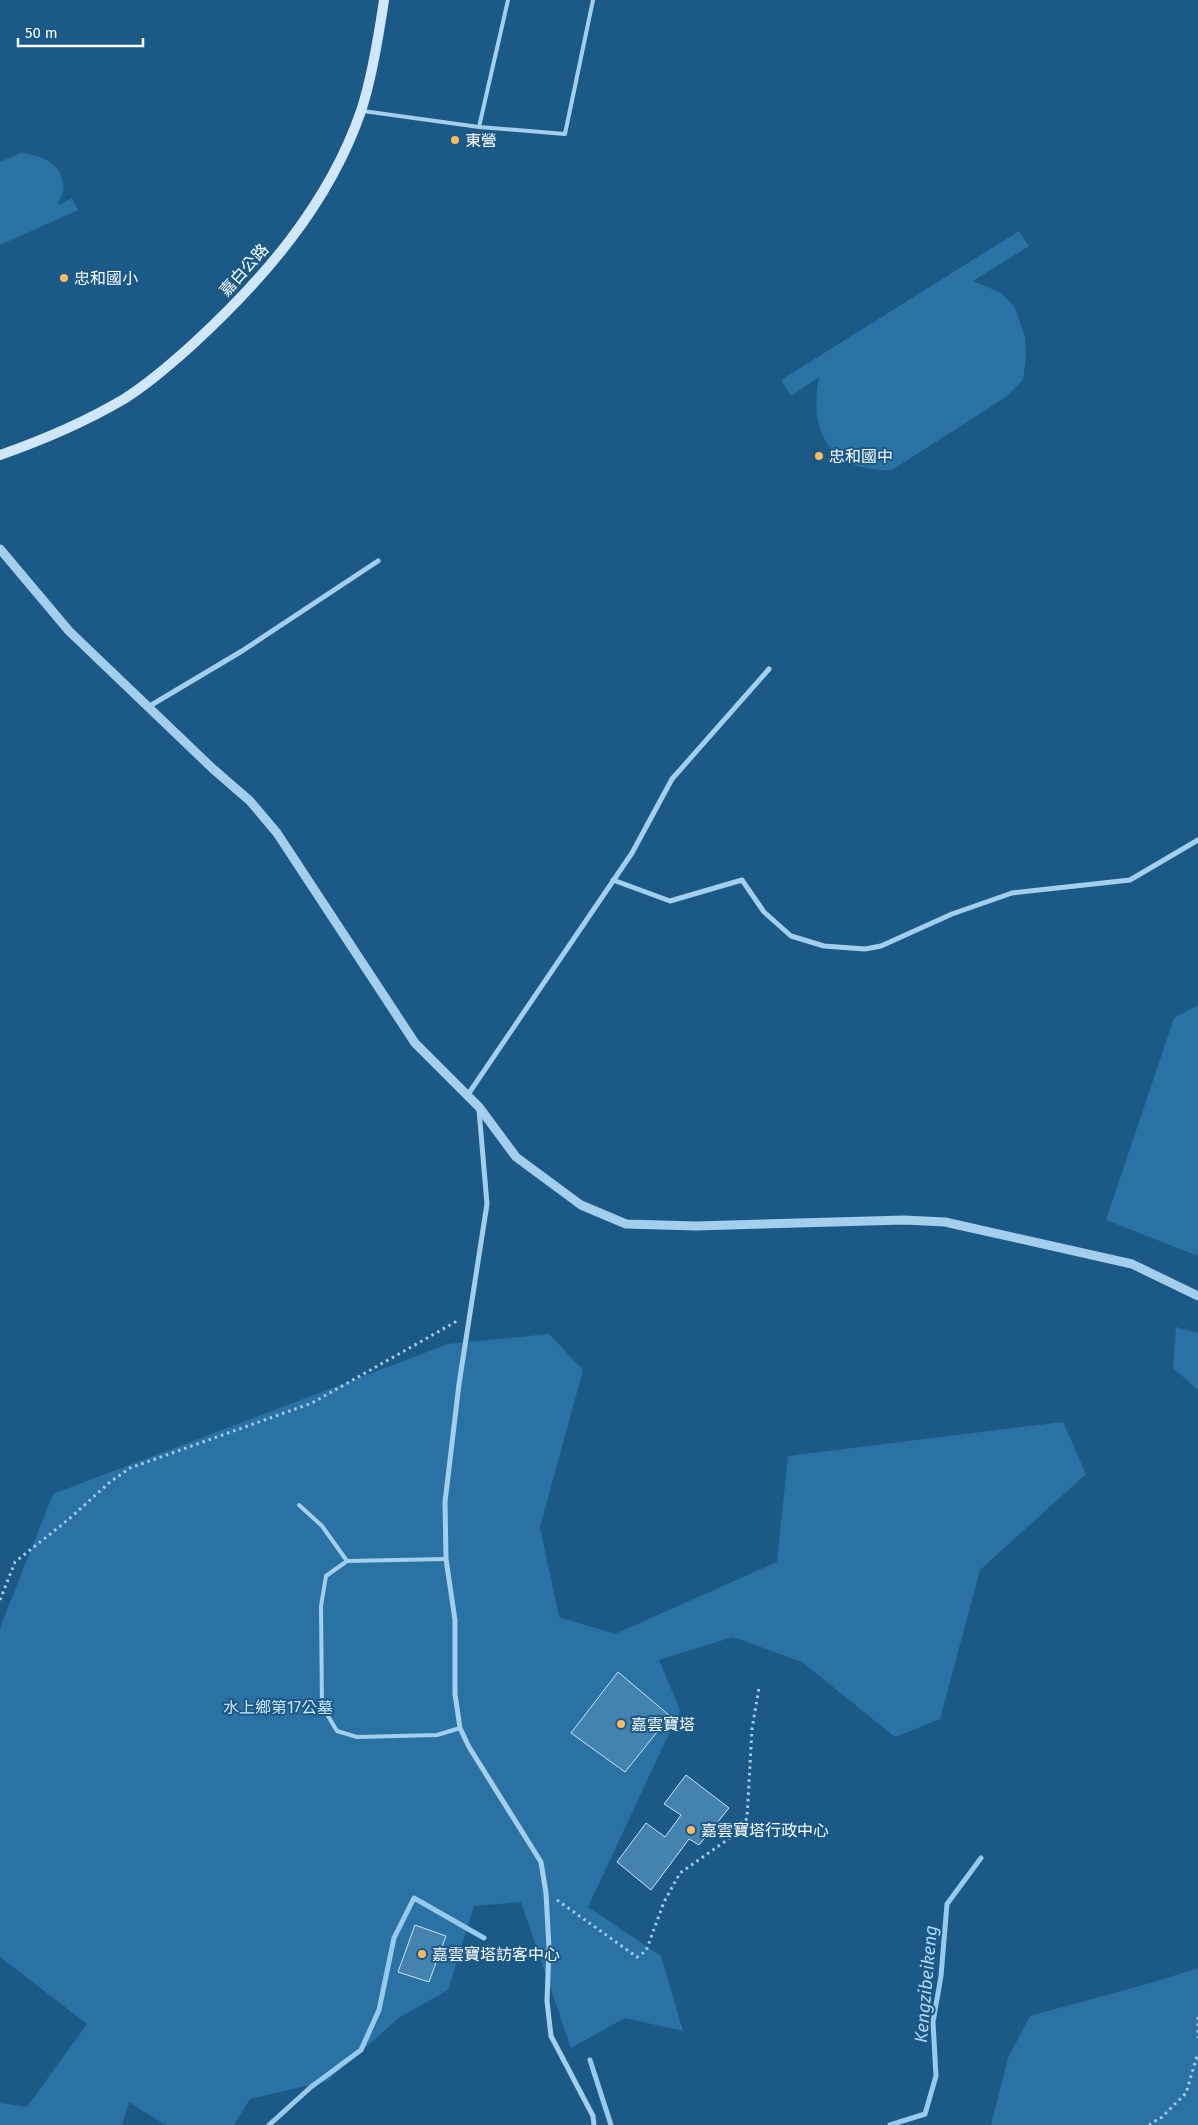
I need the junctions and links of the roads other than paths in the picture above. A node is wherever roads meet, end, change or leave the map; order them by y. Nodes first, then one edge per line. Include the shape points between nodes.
1 (384, 0) edge
2 (508, 0) edge
3 (593, 0) edge
4 (361, 110) junction
5 (479, 126) junction
6 (0, 455) edge
7 (0, 549) edge
8 (378, 561) dead end
9 (769, 669) dead end
10 (148, 707) junction
11 (1198, 840) edge
12 (613, 880) junction
13 (467, 1096) junction
14 (479, 1107) junction
15 (1198, 1296) edge
16 (299, 1505) dead end
17 (446, 1559) junction
18 (346, 1561) junction
19 (460, 1728) junction
20 (594, 2125) edge

1 - 4 main road, 嘉白公路
2 - 5 lane
3 - 5 lane via 564,134
4 - 5 lane
4 - 6 main road, 嘉白公路 via 342,156 310,214 274,260 220,319 168,366 125,398 48,438
7 - 10 street via 70,631
8 - 10 street via 242,651
9 - 12 street via 672,779 632,853
10 - 13 street via 250,801 277,833 415,1043
11 - 12 street via 1130,880 1012,893 865,950 824,946 791,936 764,912 742,880 670,901
12 - 13 street
13 - 14 street
14 - 15 street via 516,1157 581,1205 626,1224 945,1222 1132,1264
14 - 17 street via 487,1204 459,1384 445,1502
16 - 18 lane via 322,1526
17 - 18 lane
17 - 19 street via 455,1620 455,1694
18 - 19 lane via 326,1576 321,1606 322,1706 337,1731 358,1737 437,1735
19 - 20 street via 541,1862 546,1892 547,2001 551,2036

